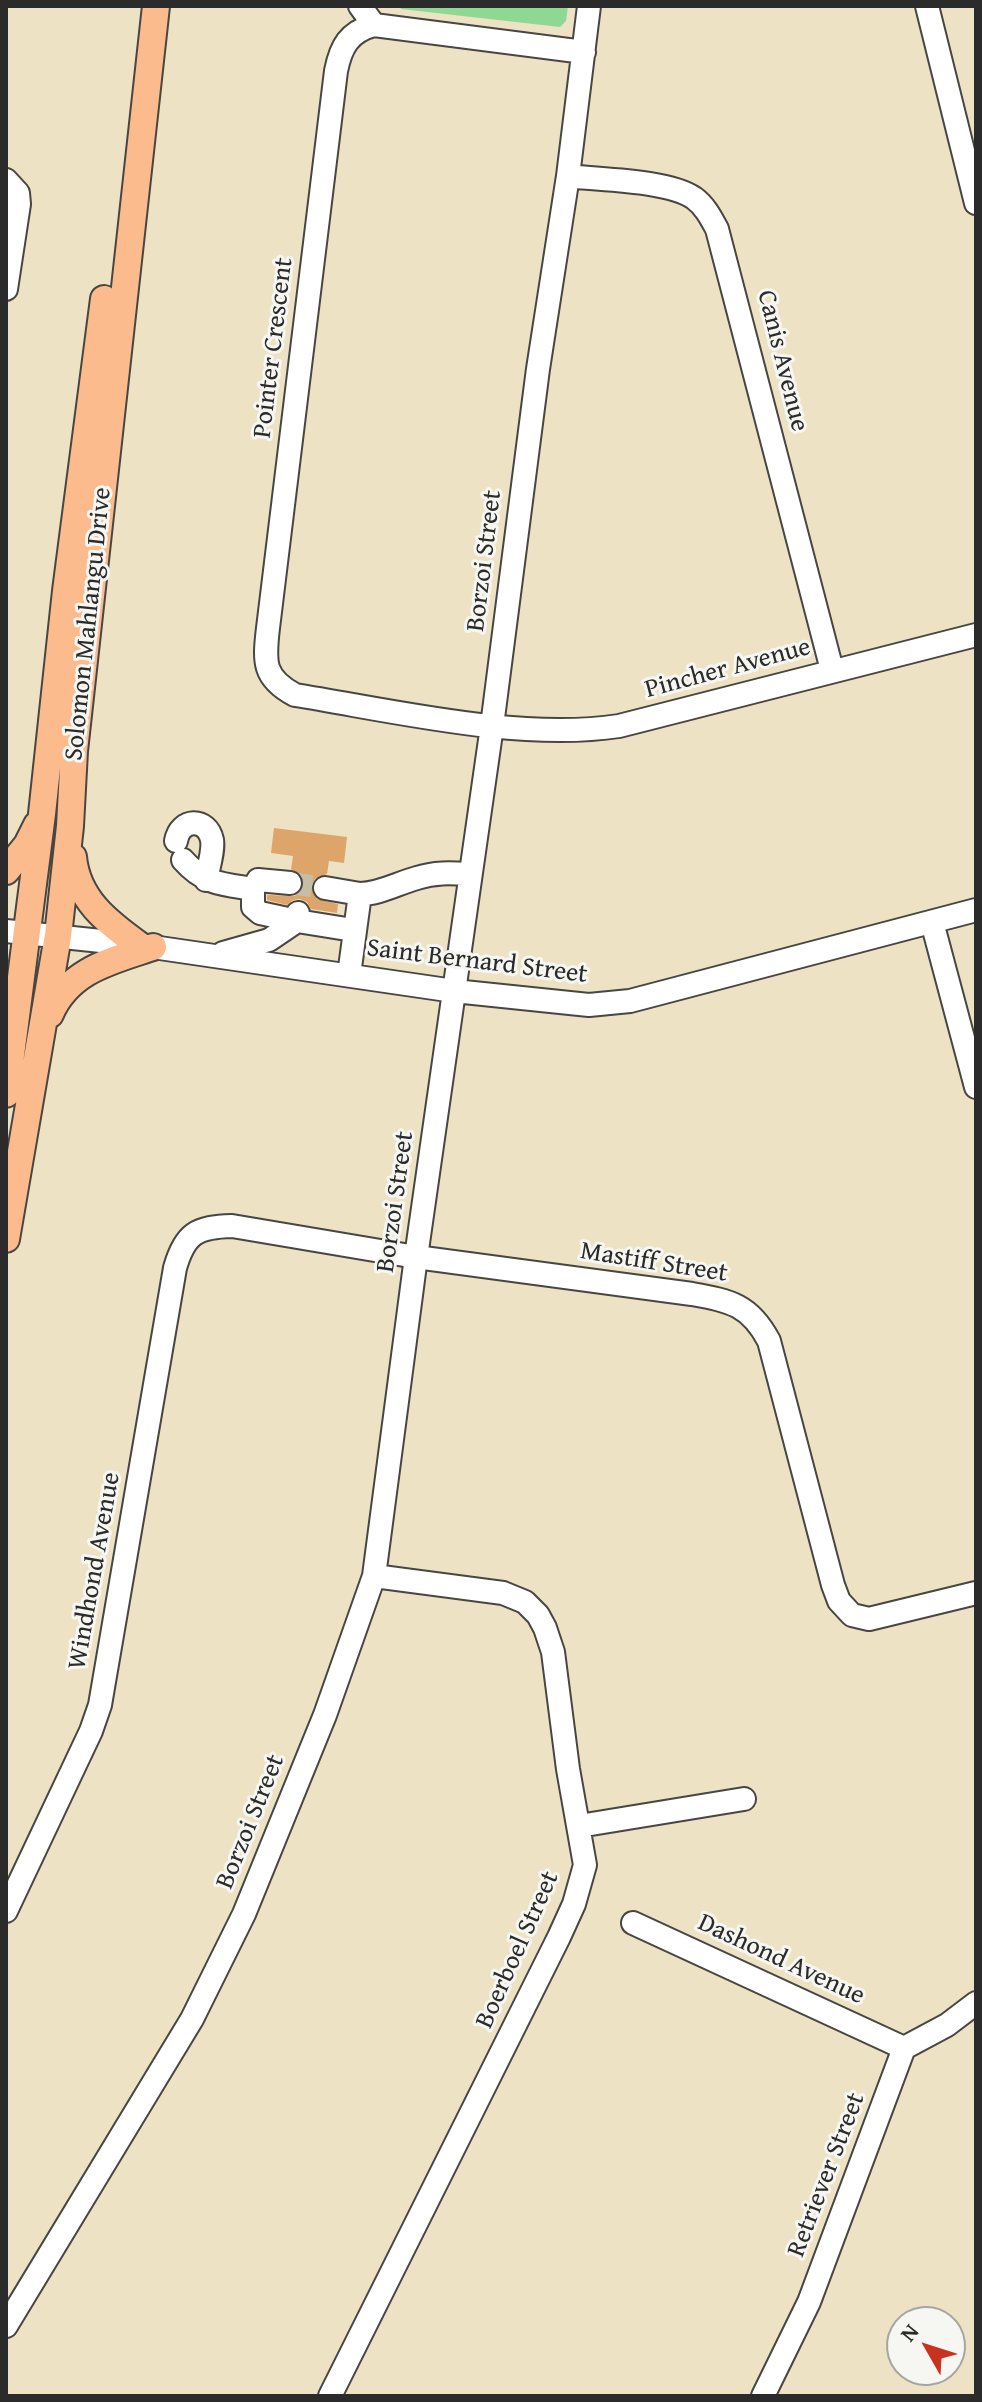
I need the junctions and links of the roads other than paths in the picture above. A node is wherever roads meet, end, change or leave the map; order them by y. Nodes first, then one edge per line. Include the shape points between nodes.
1 (140, 6) edge
2 (156, 6) edge
3 (360, 6) edge
4 (589, 6) edge
5 (927, 6) edge
6 (374, 25) junction
7 (584, 52) junction
8 (568, 176) junction
9 (6, 180) edge
10 (976, 203) edge
11 (6, 289) edge
12 (976, 635) edge
13 (832, 670) junction
14 (492, 726) junction
15 (42, 814) junction
16 (70, 826) junction
17 (6, 871) edge
18 (470, 874) junction
19 (206, 880) junction
20 (290, 883) tunnel mouth
21 (325, 888) tunnel mouth
22 (253, 889) junction
23 (360, 894) junction
24 (976, 910) edge
25 (298, 917) junction
26 (932, 922) junction
27 (353, 930) junction
28 (16, 932) edge
29 (58, 936) junction
30 (146, 946) junction
31 (213, 955) junction
32 (349, 975) junction
33 (454, 991) junction
34 (37, 1052) junction
35 (976, 1087) edge
36 (6, 1094) edge
37 (198, 1231) joint
38 (6, 1239) edge
39 (416, 1257) junction
40 (374, 1576) junction
41 (976, 1593) edge
42 (744, 1799) dead end
43 (579, 1826) junction
44 (6, 1911) edge
45 (633, 1923) dead end
46 (976, 2003) edge
47 (904, 2048) junction
48 (6, 2326) edge
49 (330, 2396) edge
50 (763, 2396) edge

1 - 15 main road, Solomon Mahlangu Drive
2 - 16 main road, Solomon Mahlangu Drive
3 - 6 street
4 - 7 street, Borzoi Street
5 - 10 street
6 - 7 street
6 - 14 street, Pointer Crescent via 348,39 336,71 267,670 295,695
7 - 8 street, Borzoi Street
8 - 13 street, Canis Avenue via 684,193 706,209 717,229
8 - 14 street, Borzoi Street
9 - 11 street via 18,193 19,204
12 - 13 street, Pincher Avenue
13 - 14 street, Pincher Avenue via 619,726 586,731
14 - 18 street, Borzoi Street
15 - 17 main road
15 - 28 main road, Solomon Mahlangu Drive
16 - 29 main road, Solomon Mahlangu Drive
16 - 30 main road via 74,874 91,906
18 - 23 street via 436,874
18 - 33 street, Borzoi Street
19 - 19 street via 195,874 180,851 179,829 185,825 205,828 212,841
19 - 22 street
20 - 22 street via 262,879
21 - 23 street
22 - 25 street via 256,911
23 - 27 street
24 - 26 street, Saint Bernard Street
25 - 27 street
25 - 31 street via 269,940
26 - 33 street, Saint Bernard Street via 605,1005
26 - 35 street
27 - 32 street
28 - 29 street, Saint Bernard Street
28 - 36 main road, Solomon Mahlangu Drive
29 - 30 street, Saint Bernard Street
29 - 34 main road, Solomon Mahlangu Drive
30 - 31 street, Saint Bernard Street
30 - 34 main road via 69,984 51,1012
31 - 32 street, Saint Bernard Street
32 - 33 street, Saint Bernard Street
33 - 39 street, Borzoi Street
34 - 38 main road, Solomon Mahlangu Drive
37 - 39 street, Mastiff Street via 232,1226
37 - 44 street, Windhond Avenue via 186,1240 175,1268 100,1705
39 - 40 street, Borzoi Street
39 - 41 street, Mastiff Street via 735,1304 752,1315 769,1341 839,1601 852,1615 869,1619
40 - 43 street, Boerboel Street via 503,1593 525,1602 538,1615 553,1652
40 - 48 street, Borzoi Street via 325,1715 238,1927 192,2019
42 - 43 street
43 - 49 street, Boerboel Street via 585,1865 574,1904
45 - 47 street, Dashond Avenue
46 - 47 street
47 - 50 street, Retriever Street via 809,2302

